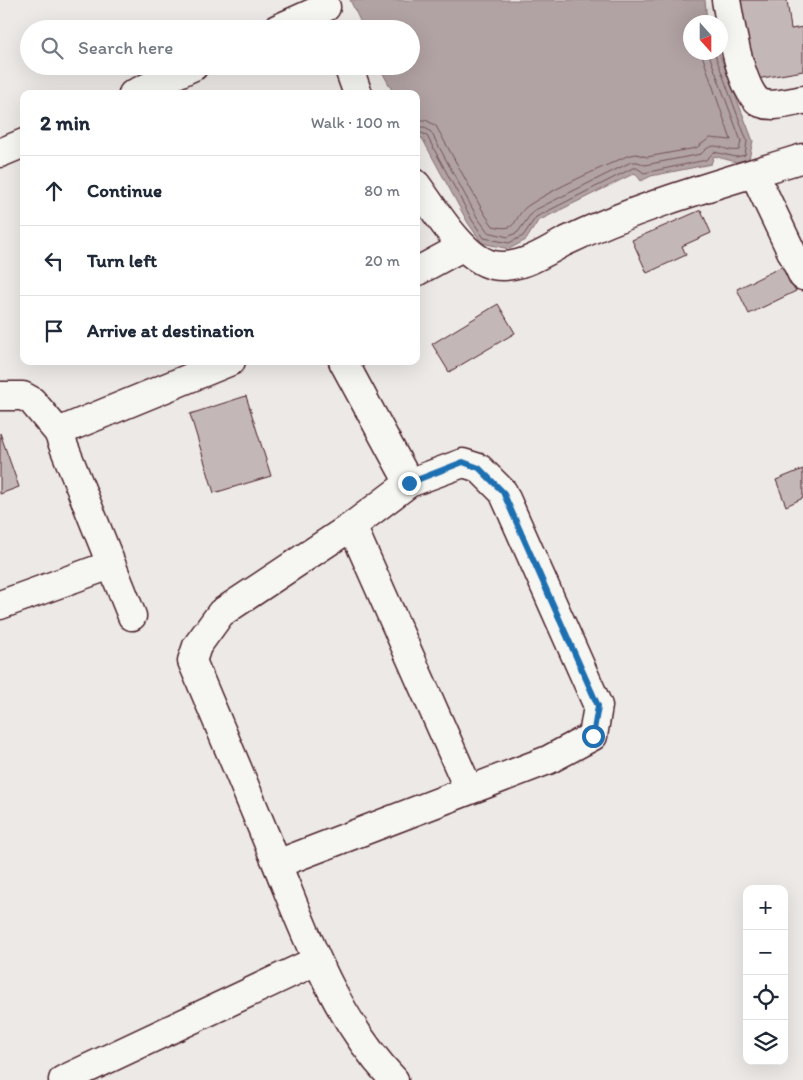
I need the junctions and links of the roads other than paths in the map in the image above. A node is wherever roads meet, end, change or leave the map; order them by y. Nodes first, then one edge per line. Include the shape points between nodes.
1 (726, 0) edge
2 (328, 12) edge
3 (304, 20) edge
4 (174, 75) edge
5 (351, 75) edge
6 (142, 90) edge
7 (357, 90) edge
8 (803, 100) edge
9 (20, 145) edge
10 (0, 154) edge
11 (803, 158) edge
12 (754, 173) junction
13 (420, 189) edge
14 (462, 247) junction
15 (420, 270) edge
16 (803, 276) edge
17 (221, 365) edge
18 (345, 365) edge
19 (0, 396) edge
20 (58, 432) junction
21 (409, 483) junction
22 (352, 526) junction
23 (110, 565) junction
24 (0, 605) edge
25 (132, 616) dead end
26 (469, 790) junction
27 (277, 864) junction
28 (316, 961) junction
29 (63, 1080) edge
30 (394, 1080) edge

1 - 8 street via 746,84 754,98 770,105
2 - 3 street
4 - 6 street
5 - 7 street
9 - 10 street
11 - 12 street
12 - 14 street via 651,205 597,226 518,266 492,265
12 - 16 street
13 - 14 street
14 - 15 street
17 - 20 street
18 - 21 street
19 - 20 street via 23,396
20 - 23 street
21 - 22 street
21 - 26 street via 463,462 479,468 503,492 598,706 593,736 548,760
22 - 26 street
22 - 27 street via 221,613 197,646 192,661
23 - 24 street
23 - 25 street
26 - 27 street
27 - 28 street
28 - 29 street
28 - 30 street via 344,1014

